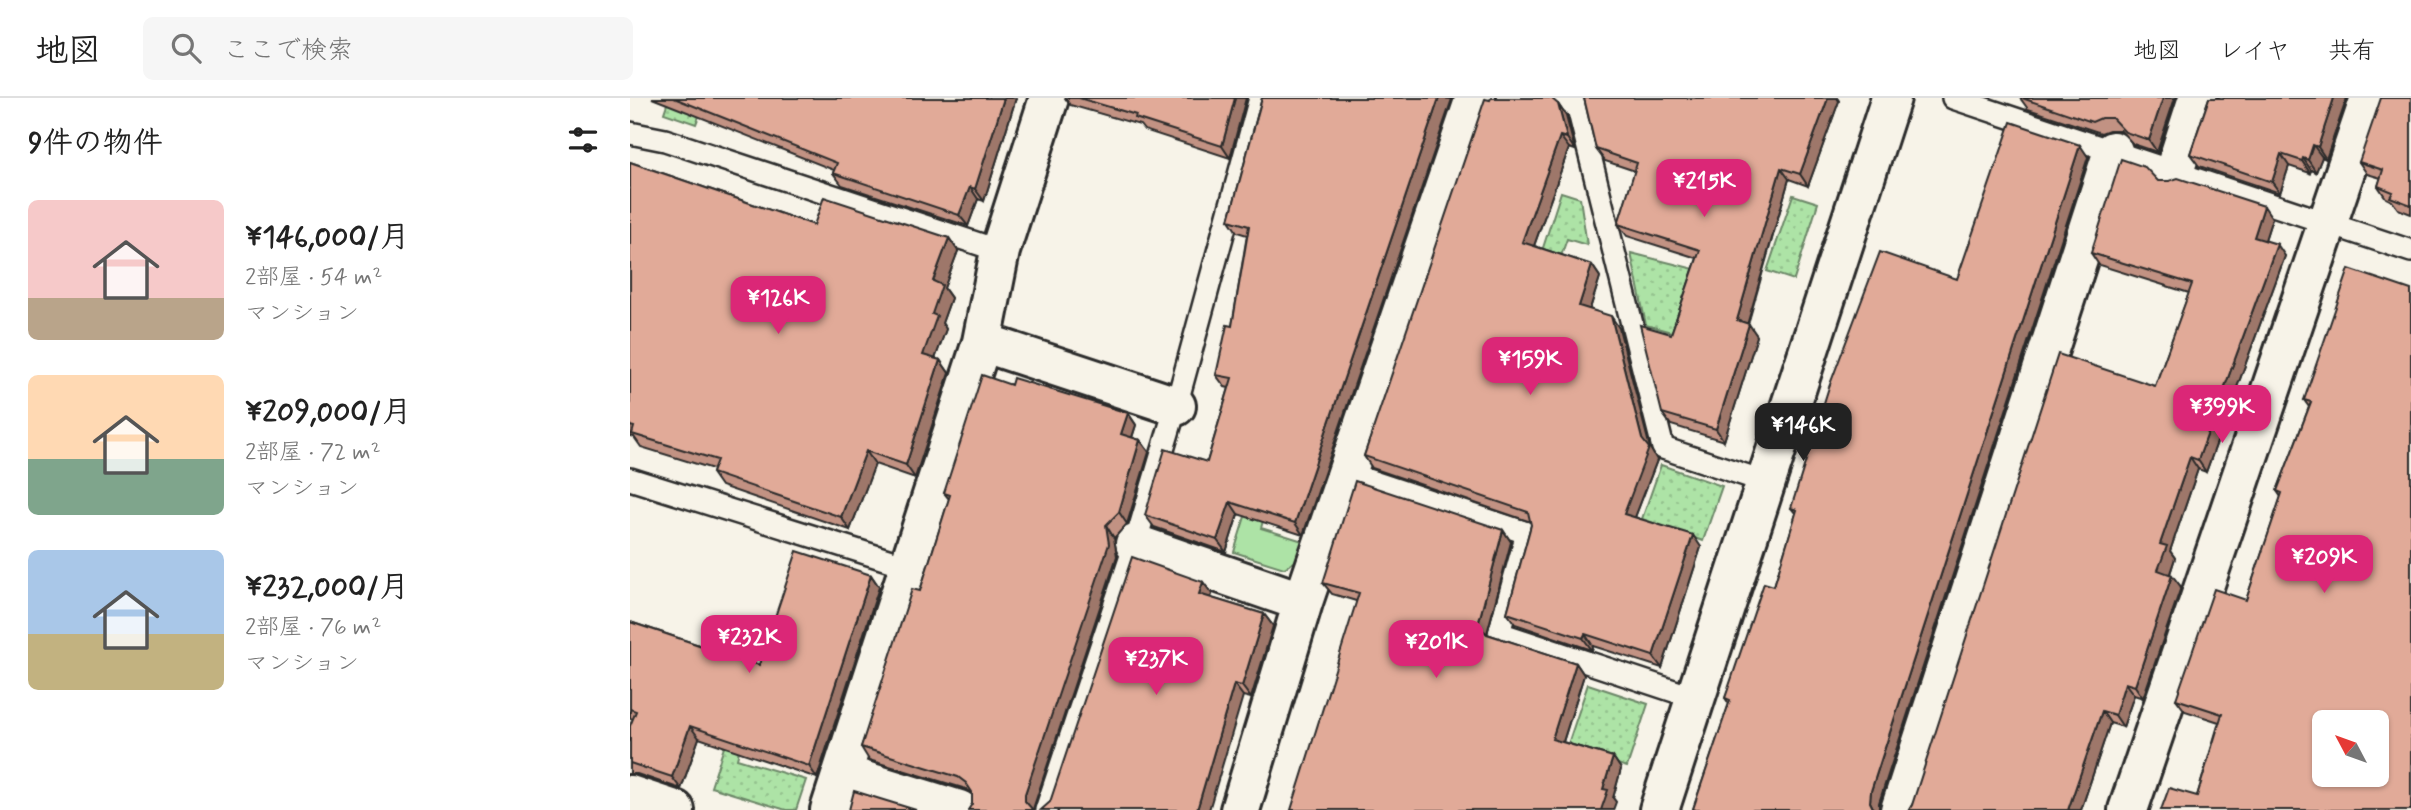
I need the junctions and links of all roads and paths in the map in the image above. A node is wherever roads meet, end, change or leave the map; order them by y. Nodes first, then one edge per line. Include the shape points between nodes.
1 (1049, 98) edge
2 (1259, 98) edge
3 (1475, 98) edge
4 (1563, 98) edge
5 (1891, 98) edge
6 (1953, 98) edge
7 (2198, 98) edge
8 (2370, 98) edge
9 (630, 133) edge
10 (2113, 151) junction
11 (2174, 172) junction
12 (2328, 225) junction
13 (1000, 251) junction
14 (2411, 251) edge
15 (982, 342) junction
16 (1176, 406) junction
17 (1346, 473) junction
18 (630, 479) edge
19 (1766, 482) junction
20 (1135, 544) junction
21 (909, 567) junction
22 (1303, 602) junction
23 (1695, 698) junction
24 (842, 774) junction
25 (630, 795) edge
26 (676, 810) edge
27 (831, 810) edge
28 (959, 810) edge
29 (1046, 810) edge
30 (1240, 810) edge
31 (1659, 810) edge
32 (1900, 810) edge
33 (2128, 810) edge

1 - 13 street
2 - 16 lane
3 - 17 street
4 - 19 lane via 1578,108 1663,448
5 - 19 street
6 - 10 lane
7 - 11 street
8 - 12 street
9 - 13 lane via 665,140
10 - 11 lane
10 - 32 street
11 - 12 lane
12 - 14 lane
12 - 33 street
13 - 15 street
15 - 16 street
15 - 21 street
16 - 20 lane
17 - 22 street
17 - 23 lane via 1527,533 1499,633
18 - 21 lane
19 - 23 street
20 - 22 street
20 - 29 lane
21 - 24 street
22 - 30 street
23 - 31 street
24 - 27 street
24 - 28 street
25 - 26 street

